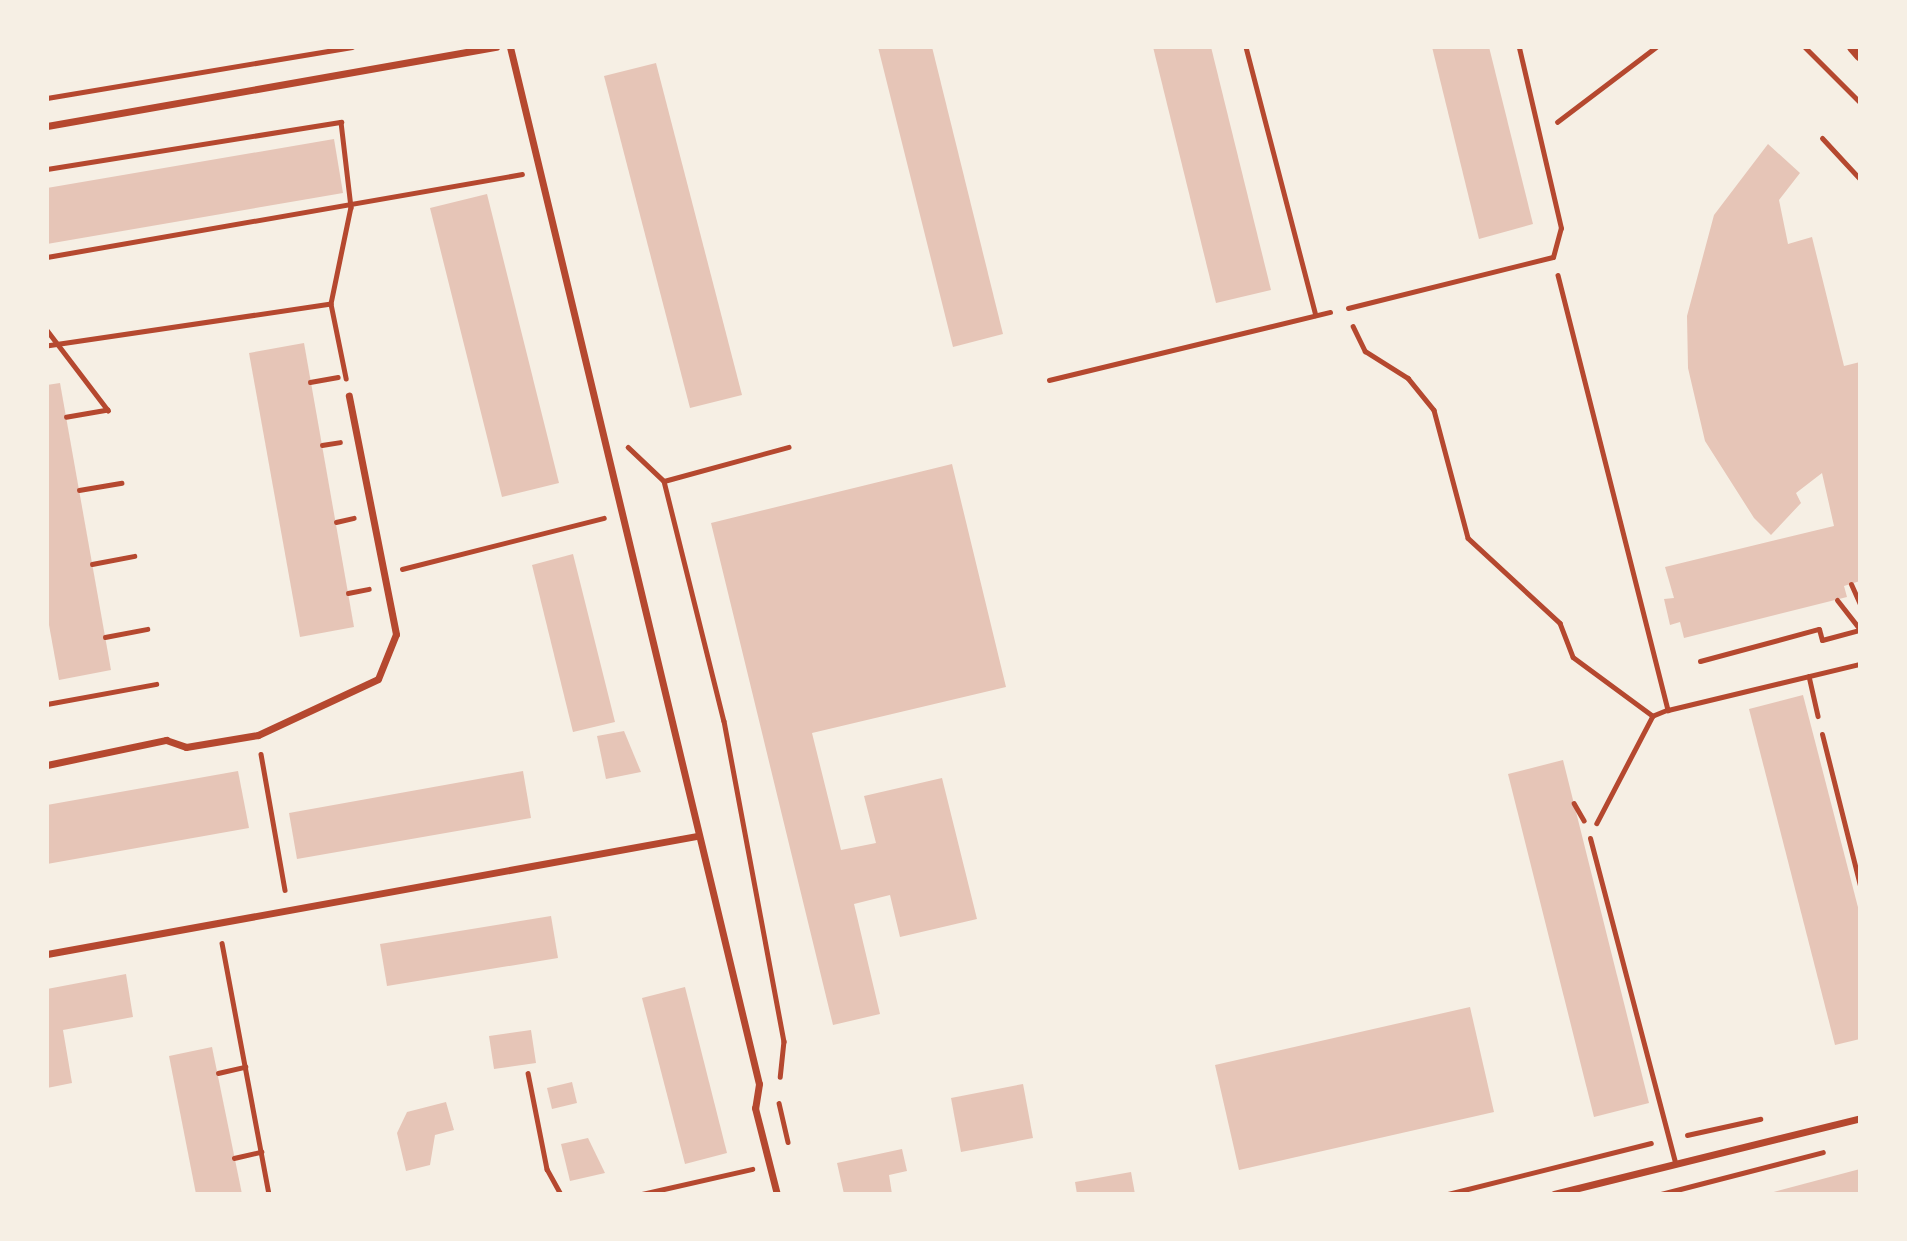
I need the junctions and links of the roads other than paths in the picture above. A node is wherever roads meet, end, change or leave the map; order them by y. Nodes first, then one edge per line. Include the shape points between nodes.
1 (496, 47) edge
2 (510, 47) edge
3 (1519, 47) edge
4 (1853, 47) edge
5 (1860, 55) edge
6 (47, 126) edge
7 (1822, 138) dead end
8 (1860, 179) edge
9 (1348, 308) road end
10 (349, 396) road end
11 (1852, 584) dead end
12 (1838, 600) dead end
13 (1860, 604) edge
14 (1860, 630) edge
15 (1700, 661) dead end
16 (1822, 734) road end
17 (47, 765) edge
18 (697, 836) junction
19 (1590, 838) road end
20 (1860, 885) edge
21 (47, 954) edge
22 (1860, 1118) edge
23 (1675, 1163) junction
24 (777, 1194) edge
25 (1553, 1194) edge

1 - 6 street
2 - 18 street
3 - 9 lane via 1562,228 1553,257
4 - 5 street
7 - 8 lane
10 - 17 street via 396,634 378,679 258,735 186,747 166,740
11 - 13 lane
12 - 14 lane
14 - 15 lane via 1822,640 1819,629
16 - 20 lane
18 - 21 street
18 - 24 street via 759,1084 755,1108
19 - 23 lane
22 - 23 street
23 - 25 street

